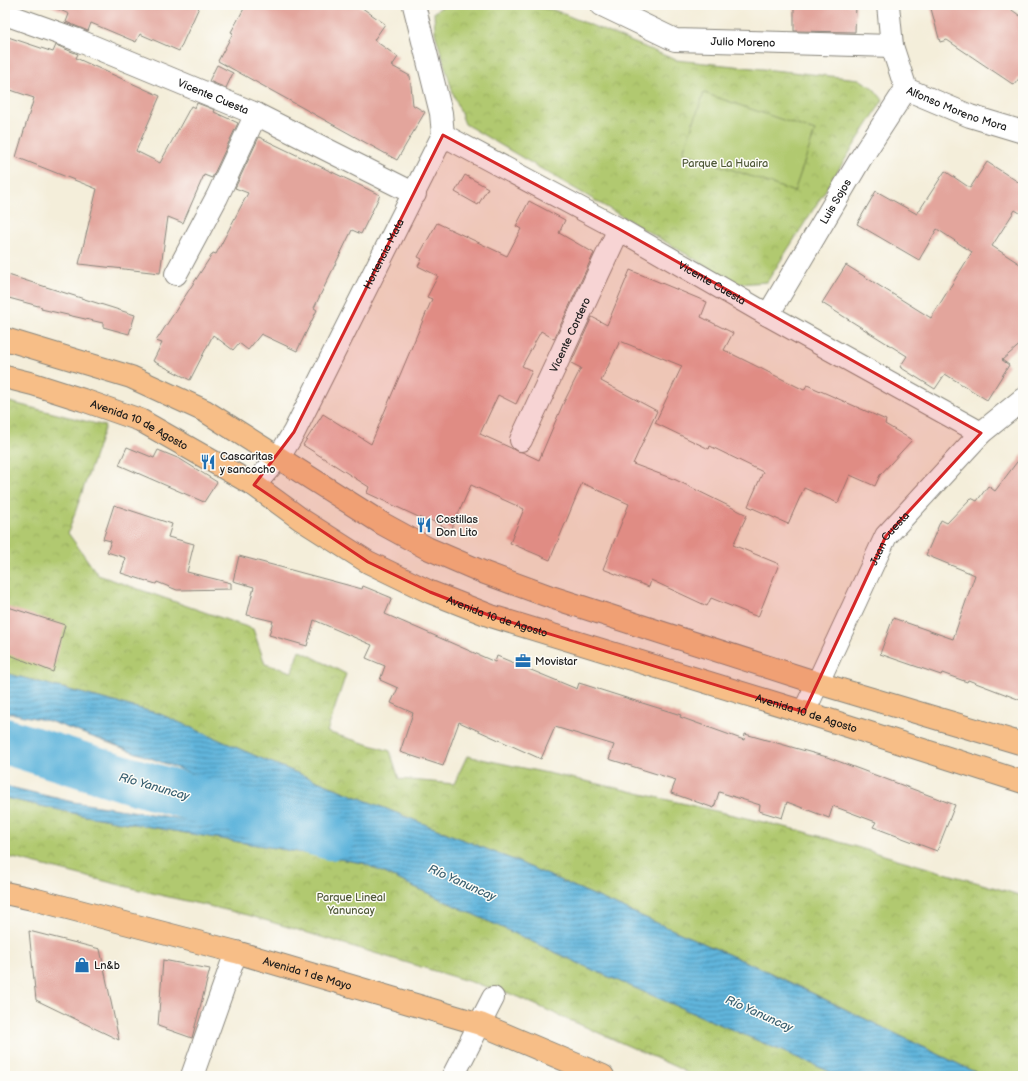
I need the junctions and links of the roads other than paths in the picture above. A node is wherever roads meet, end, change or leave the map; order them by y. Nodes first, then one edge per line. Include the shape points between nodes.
1 (414, 5) edge
2 (602, 5) edge
3 (888, 5) edge
4 (5, 14) edge
5 (892, 46) junction
6 (906, 89) junction
7 (256, 114) junction
8 (1023, 132) edge
9 (443, 135) junction
10 (415, 194) junction
11 (619, 229) junction
12 (176, 274) dead end
13 (768, 315) junction
14 (5, 339) edge
15 (5, 377) edge
16 (1023, 399) edge
17 (981, 433) junction
18 (521, 440) dead end
19 (279, 457) junction
20 (254, 485) junction
21 (818, 683) junction
22 (804, 712) junction
23 (1023, 744) edge
24 (1023, 782) edge
25 (5, 893) edge
26 (236, 952) junction
27 (493, 998) dead end
28 (480, 1024) junction
29 (192, 1076) edge
30 (453, 1076) edge
31 (602, 1076) edge

1 - 9 street via 441,113
2 - 5 street, Julio Moreno via 675,40
3 - 5 street, Alfonso Moreno Mora
4 - 7 street, Vicente Cuesta via 74,39
5 - 6 street, Alfonso Moreno Mora
6 - 8 street, Alfonso Moreno Mora via 970,116
6 - 13 street, Luis Sojos
7 - 10 street, Vicente Cuesta
7 - 12 street via 217,197
9 - 10 street, Hortencia Mata
9 - 11 street, Vicente Cuesta
10 - 19 street, Hortencia Mata
11 - 13 street, Vicente Cuesta
11 - 18 street, Vicente Cordero
13 - 17 street, Vicente Cuesta
14 - 19 main road via 131,378 205,411
15 - 20 main road, Avenida 10 de Agosto via 84,400 140,420
16 - 17 street, Juan Cuesta
17 - 21 street, Juan Cuesta via 886,536
19 - 20 street, Hortencia Mata
19 - 21 main road via 383,524 427,548 464,564 551,597
20 - 22 main road, Avenida 10 de Agosto via 302,520 368,562 430,592 491,616
21 - 22 street, Juan Cuesta
21 - 23 main road
22 - 24 main road, Avenida 10 de Agosto
25 - 26 main road, Avenida 1 de Mayo
26 - 28 main road, Avenida 1 de Mayo
26 - 29 street
27 - 28 street
28 - 30 street
28 - 31 main road, Avenida 1 de Mayo

